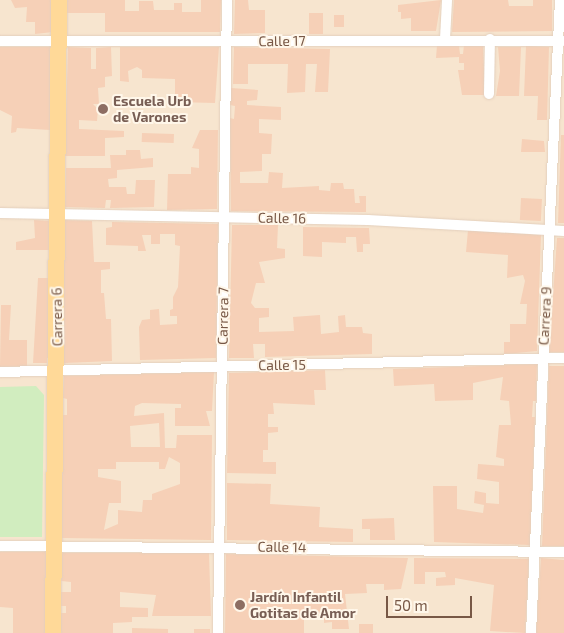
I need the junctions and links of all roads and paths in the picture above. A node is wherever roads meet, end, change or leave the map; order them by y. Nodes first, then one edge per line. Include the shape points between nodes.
1 (58, 0) edge
2 (227, 0) edge
3 (447, 0) edge
4 (560, 0) edge
5 (445, 39) junction
6 (490, 39) junction
7 (561, 41) edge
8 (0, 42) edge
9 (58, 42) junction
10 (226, 42) junction
11 (489, 94) dead end
12 (553, 131) junction
13 (564, 131) edge
14 (0, 212) edge
15 (56, 214) junction
16 (225, 218) junction
17 (548, 230) junction
18 (564, 231) edge
19 (564, 358) edge
20 (543, 359) junction
21 (221, 366) junction
22 (58, 370) junction
23 (0, 372) edge
24 (54, 545) junction
25 (0, 546) edge
26 (219, 546) junction
27 (534, 551) junction
28 (564, 552) edge
29 (53, 633) edge
30 (218, 633) edge
31 (531, 633) edge

1 - 9 main road, Carrera 6
2 - 10 street, Carrera 7
3 - 5 street
4 - 7 street, Carrera 9
5 - 6 street, Calle 17
5 - 10 street, Calle 17
6 - 7 street, Calle 17
6 - 11 street
7 - 12 street, Carrera 9
8 - 9 street, Calle 17
9 - 10 street, Calle 17
9 - 15 main road, Carrera 6
10 - 16 street, Carrera 7
12 - 13 street
12 - 17 street, Carrera 9
14 - 15 street, Calle 16
15 - 16 street, Calle 16
15 - 22 main road, Carrera 6
16 - 17 street, Calle 16 via 368,220
16 - 21 street, Carrera 7
17 - 18 street, Calle 16
17 - 20 street, Carrera 9
19 - 20 street, Calle 15
20 - 21 street, Calle 15
20 - 27 street, Carrera 9
21 - 22 street, Calle 15
21 - 26 street, Carrera 7
22 - 23 street, Calle 15
22 - 24 main road, Carrera 6
24 - 25 street, Calle 14
24 - 26 street, Calle 14
24 - 29 main road, Carrera 6
26 - 27 street, Calle 14
26 - 30 street, Carrera 7
27 - 28 street, Calle 14
27 - 31 street, Carrera 9

